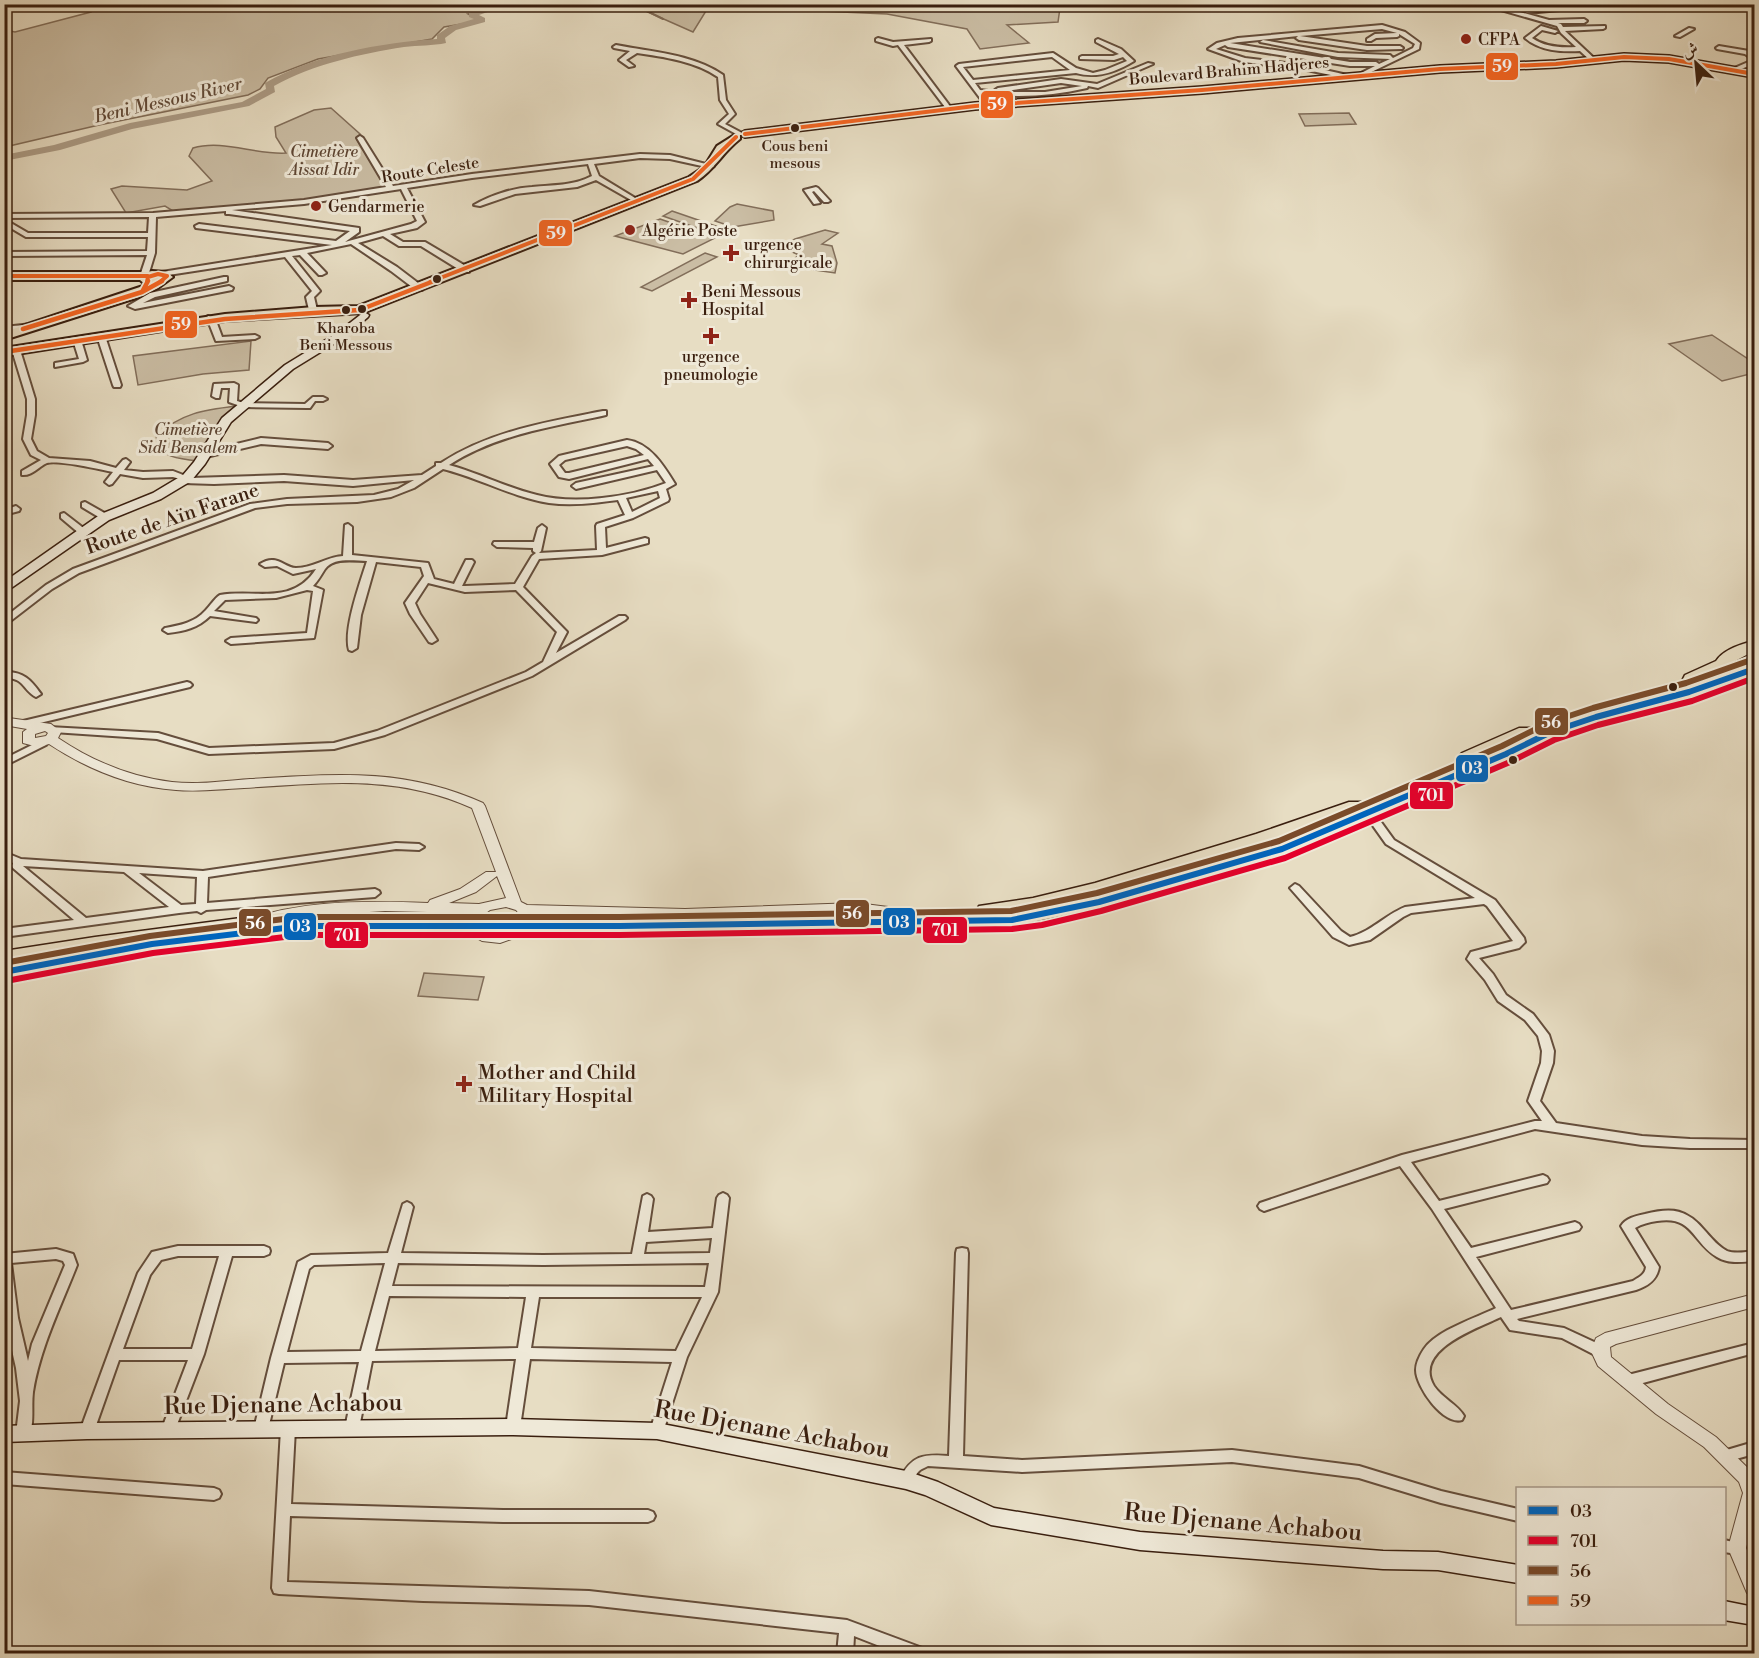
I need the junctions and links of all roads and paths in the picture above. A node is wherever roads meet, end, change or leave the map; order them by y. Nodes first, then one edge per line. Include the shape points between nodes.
1 (1484, 4) edge
2 (1528, 8) edge
3 (1569, 8) dead end
4 (1516, 15) junction
5 (1541, 21) junction
6 (1584, 21) dead end
7 (1603, 27) dead end
8 (1691, 29) dead end
9 (1563, 31) junction
10 (1403, 33) junction
11 (1290, 35) junction
12 (1678, 36) dead end
13 (878, 40) dead end
14 (929, 40) dead end
15 (1247, 40) junction
16 (1370, 40) dead end
17 (1098, 41) dead end
18 (900, 44) junction
19 (1219, 44) junction
20 (616, 47) dead end
21 (1417, 47) junction
22 (1400, 48) junction
23 (1719, 48) dead end
24 (1581, 49) junction
25 (635, 51) junction
26 (1124, 54) junction
27 (1390, 57) junction
28 (1082, 58) dead end
29 (1593, 60) junction
30 (1755, 61) edge
31 (1150, 64) dead end
32 (632, 66) dead end
33 (1716, 68) junction
34 (1078, 70) junction
35 (1734, 70) junction
36 (1098, 74) junction
37 (1354, 76) junction
38 (1754, 76) edge
39 (971, 82) junction
40 (1085, 84) junction
41 (980, 92) junction
42 (988, 105) junction
43 (950, 109) junction
44 (743, 136) junction
45 (360, 138) dead end
46 (590, 162) junction
47 (711, 166) junction
48 (596, 177) junction
49 (403, 187) junction
50 (391, 189) junction
51 (826, 201) dead end
52 (816, 202) dead end
53 (640, 203) junction
54 (478, 205) dead end
55 (208, 209) junction
56 (153, 215) junction
57 (4, 216) edge
58 (4, 221) edge
59 (199, 225) dead end
60 (152, 235) junction
61 (386, 235) junction
62 (352, 242) junction
63 (339, 244) junction
64 (151, 253) junction
65 (303, 253) junction
66 (4, 254) edge
67 (287, 255) junction
68 (215, 265) junction
69 (466, 270) junction
70 (322, 273) dead end
71 (4, 276) edge
72 (224, 279) junction
73 (153, 280) junction
74 (419, 288) junction
75 (313, 310) junction
76 (360, 312) junction
77 (211, 318) junction
78 (32, 326) junction
79 (4, 329) edge
80 (4, 336) edge
81 (101, 336) junction
82 (255, 337) dead end
83 (77, 340) junction
84 (10, 351) edge
85 (58, 365) dead end
86 (117, 385) dead end
87 (216, 396) dead end
88 (323, 399) dead end
89 (243, 405) junction
90 (603, 413) dead end
91 (328, 446) dead end
92 (206, 454) junction
93 (649, 456) junction
94 (47, 460) junction
95 (126, 462) dead end
96 (439, 465) junction
97 (660, 467) junction
98 (117, 471) junction
99 (25, 473) dead end
100 (423, 476) junction
101 (185, 479) junction
102 (109, 482) dead end
103 (576, 486) dead end
104 (661, 488) junction
105 (621, 497) junction
106 (85, 505) dead end
107 (16, 509) dead end
108 (4, 513) edge
109 (64, 516) dead end
110 (630, 516) junction
111 (105, 517) junction
112 (348, 527) dead end
113 (542, 528) dead end
114 (83, 532) junction
115 (645, 541) dead end
116 (497, 544) dead end
117 (538, 545) junction
118 (602, 552) junction
119 (536, 556) junction
120 (347, 559) junction
121 (372, 560) junction
122 (469, 562) dead end
123 (265, 564) dead end
124 (323, 565) junction
125 (428, 577) junction
126 (308, 586) junction
127 (518, 587) junction
128 (456, 588) junction
129 (4, 589) edge
130 (208, 613) junction
131 (622, 618) dead end
132 (253, 620) dead end
133 (4, 622) edge
134 (168, 630) dead end
135 (432, 640) dead end
136 (231, 641) dead end
137 (1755, 646) edge
138 (352, 648) dead end
139 (1724, 663) junction
140 (546, 665) junction
141 (1752, 670) edge
142 (4, 675) edge
143 (188, 685) dead end
144 (36, 694) dead end
145 (7, 721) edge
146 (38, 736) junction
147 (4, 762) edge
148 (1369, 813) junction
149 (1331, 815) junction
150 (418, 847) dead end
151 (4, 855) edge
152 (18, 864) junction
153 (4, 867) edge
154 (128, 870) junction
155 (1212, 870) junction
156 (203, 874) junction
157 (498, 875) junction
158 (1295, 888) dead end
159 (375, 893) dead end
160 (1487, 900) junction
161 (417, 907) junction
162 (520, 907) junction
163 (179, 909) junction
164 (201, 909) junction
165 (481, 909) junction
166 (897, 917) junction
167 (546, 919) junction
168 (83, 921) junction
169 (456, 921) junction
170 (252, 927) junction
171 (522, 930) junction
172 (475, 931) junction
173 (4, 933) edge
174 (4, 958) edge
175 (4, 972) edge
176 (1551, 1125) junction
177 (1755, 1144) edge
178 (1402, 1160) junction
179 (1543, 1180) dead end
180 (723, 1198) dead end
181 (647, 1199) dead end
182 (1264, 1206) dead end
183 (1436, 1206) junction
184 (407, 1207) dead end
185 (1575, 1227) dead end
186 (718, 1233) junction
187 (642, 1237) junction
188 (227, 1251) junction
189 (264, 1251) dead end
190 (962, 1253) dead end
191 (1468, 1254) junction
192 (1755, 1256) edge
193 (394, 1258) junction
194 (716, 1258) junction
195 (4, 1260) edge
196 (637, 1260) junction
197 (533, 1291) junction
198 (386, 1292) junction
199 (711, 1292) junction
200 (1755, 1301) edge
201 (1505, 1313) junction
202 (1755, 1348) edge
203 (1600, 1351) junction
204 (525, 1353) junction
205 (197, 1354) junction
206 (114, 1355) junction
207 (367, 1355) junction
208 (680, 1357) junction
209 (278, 1358) junction
210 (1628, 1381) junction
211 (26, 1394) junction
212 (1457, 1416) dead end
213 (513, 1427) junction
214 (352, 1428) junction
215 (261, 1429) junction
216 (288, 1429) junction
217 (87, 1431) junction
218 (168, 1431) junction
219 (657, 1431) junction
220 (14, 1434) edge
221 (1755, 1448) edge
222 (1725, 1456) junction
223 (956, 1461) junction
224 (4, 1478) edge
225 (906, 1480) junction
226 (214, 1494) dead end
227 (1752, 1505) edge
228 (283, 1510) junction
229 (648, 1515) dead end
230 (1516, 1515) edge
231 (1731, 1547) edge
232 (1516, 1574) edge
233 (1754, 1584) edge
234 (1726, 1610) edge
235 (1755, 1616) edge
236 (847, 1627) junction
237 (845, 1653) edge
238 (920, 1653) edge

1 - 4 street
2 - 3 street
2 - 4 street
2 - 5 street
4 - 5 street
5 - 6 street
5 - 9 street
7 - 9 street
8 - 12 street
9 - 24 street
9 - 24 street via 1541,28 1528,38 1555,48
10 - 11 street via 1382,27
10 - 16 street
10 - 21 street via 1415,40
11 - 15 street
11 - 22 street via 1355,47
13 - 18 street
14 - 18 street
15 - 19 street
15 - 27 street via 1338,55
17 - 26 street
18 - 43 street
19 - 27 street via 1350,64 1373,65
19 - 37 street via 1211,49 1244,60
20 - 25 street
21 - 22 street
21 - 37 street
22 - 27 street via 1398,54
23 - 30 street via 1747,52
24 - 29 street
25 - 32 street via 622,60
25 - 44 street via 702,66 720,74 723,100 732,114 721,124
26 - 28 street via 1114,58
26 - 36 street via 1131,61
29 - 33 main road, Boulevard Brahim Hadjeres via 1656,57
29 - 37 main road, Boulevard Brahim Hadjeres
30 - 35 street
31 - 40 street via 1098,86
33 - 35 main road
33 - 37 main road via 1635,59
33 - 38 main road
34 - 36 street
34 - 39 street
34 - 39 street via 1053,55 959,66
35 - 38 main road
36 - 40 street
37 - 42 main road, Boulevard Brahim Hadjeres
37 - 43 main road
39 - 41 street
40 - 41 street via 1071,90 1022,96
41 - 42 street
42 - 43 main road, Boulevard Brahim Hadjeres
43 - 44 main road
44 - 47 main road via 720,148
44 - 53 main road via 728,146 709,173
45 - 50 street
46 - 47 street, Route Celeste via 657,156
46 - 48 street
46 - 49 street, Route Celeste
47 - 53 main road via 693,179
48 - 53 street
48 - 54 street via 572,186 514,192
49 - 50 street, Route Celeste
49 - 61 street via 421,222
50 - 55 street, Route Celeste via 304,202
51 - 52 street via 816,189 807,190
53 - 69 main road
53 - 76 main road
55 - 56 street, Route Celeste
55 - 63 street via 356,230
56 - 57 street, Route Celeste
56 - 60 street
58 - 60 street via 26,235
59 - 63 street
60 - 64 street
61 - 62 street
61 - 69 street via 402,244 422,244
62 - 63 street
62 - 74 street
63 - 65 street
64 - 66 street
64 - 73 street
65 - 67 street
65 - 70 street
67 - 68 street
67 - 75 street via 316,291 310,297
68 - 72 street
68 - 73 street
69 - 74 main road
71 - 73 main road via 122,276
72 - 72 street via 153,295 132,306 231,292
73 - 78 main road
74 - 76 main road
75 - 76 main road
75 - 77 main road
76 - 89 main road via 347,329 289,367
77 - 81 main road
77 - 82 street via 219,339
78 - 79 street
78 - 80 main road
81 - 83 main road
81 - 86 street
83 - 84 main road
83 - 85 street via 83,360
84 - 94 street via 31,399 27,439 34,453
87 - 89 street via 217,386 233,384 233,402
88 - 89 street via 313,399 307,406
89 - 92 main road via 226,420
90 - 96 street, Route de Aïn Farane via 509,433
91 - 92 street via 261,441
92 - 101 main road
93 - 93 street via 632,442 562,458 554,464 562,475 569,476
93 - 97 street
94 - 98 street
94 - 99 street
95 - 98 street
96 - 100 street, Route de Aïn Farane
96 - 105 street via 539,499 593,501
97 - 103 street
97 - 104 street via 671,484
98 - 101 street via 173,474
98 - 102 street
100 - 101 street via 353,483 284,478 213,482
100 - 133 street, Route de Aïn Farane via 403,490 375,497 254,506 76,572 48,587
101 - 111 main road via 157,496
104 - 105 street
104 - 110 street via 664,499
105 - 110 street
106 - 111 street
107 - 108 street
109 - 114 street
110 - 118 street via 600,526
111 - 114 main road
112 - 120 street
113 - 117 street
114 - 129 main road
115 - 118 street
116 - 117 street
117 - 119 street
118 - 119 street
119 - 127 street
120 - 121 street
120 - 124 street
121 - 125 street via 425,565
121 - 138 street
122 - 128 street
123 - 124 street via 278,563 293,571
124 - 126 street
125 - 128 street
125 - 135 street via 410,603
126 - 130 street via 282,594 223,597
126 - 136 street via 318,590 311,636
127 - 128 street
127 - 140 street via 562,632
130 - 132 street
130 - 134 street via 190,628
131 - 140 street
137 - 139 highway via 1731,654
139 - 141 highway via 1733,669
139 - 149 highway via 1678,686 1560,717
140 - 146 street via 381,733 334,746 209,751 159,736
141 - 148 highway via 1689,692 1570,723
142 - 144 street via 25,678
143 - 146 street
145 - 146 street
146 - 147 street
146 - 157 street via 120,774 173,786 392,780 455,793 478,806
148 - 155 highway via 1282,849
148 - 160 street via 1390,842
149 - 155 highway via 1308,828 1203,863
149 - 166 highway via 1056,899 996,909
150 - 156 street via 396,846
151 - 152 street
152 - 153 street
152 - 154 street
152 - 168 street
154 - 156 street
154 - 163 street
155 - 166 highway via 1024,919
156 - 164 street
157 - 161 street via 453,898
157 - 162 street
157 - 165 street
157 - 167 street
158 - 160 street via 1341,938 1353,941 1409,910
159 - 164 street
160 - 176 street via 1519,942 1475,955 1473,960 1502,998 1523,1011 1543,1035 1547,1063 1534,1101
161 - 169 street
161 - 170 street via 290,912
162 - 165 street via 498,903
162 - 167 street
162 - 171 street via 528,917
163 - 164 street
163 - 168 street
165 - 169 street
165 - 172 street via 472,922
166 - 167 highway
167 - 171 street
168 - 173 street
169 - 170 highway
169 - 172 street
170 - 174 highway via 95,943
170 - 175 highway
171 - 172 street via 501,939 487,938
176 - 177 street via 1659,1143
176 - 178 street via 1535,1125
178 - 182 street
178 - 183 street
179 - 183 street
180 - 186 street
181 - 187 street
183 - 191 street
184 - 193 street
185 - 191 street
186 - 187 street
186 - 194 street
187 - 196 street
188 - 189 street
188 - 205 street
188 - 206 street via 178,1251 154,1258 138,1286
190 - 223 street
191 - 201 street
192 - 201 street via 1725,1256 1691,1222 1672,1213 1662,1214 1628,1226 1653,1267 1648,1279 1636,1285
193 - 196 street
193 - 198 street
193 - 209 street via 306,1263
194 - 196 street
194 - 199 street
195 - 211 street
195 - 211 street via 56,1254 68,1258 71,1265 39,1344
197 - 198 street
197 - 199 street
197 - 204 street
198 - 207 street
199 - 208 street
200 - 203 street via 1606,1340
201 - 203 street via 1520,1329 1554,1330
201 - 212 street via 1442,1342 1426,1358 1424,1378 1430,1393
202 - 210 street
203 - 210 street via 1604,1361
204 - 207 street
204 - 208 street
204 - 213 street
205 - 206 street
205 - 218 street
206 - 217 street
207 - 209 street
207 - 214 street
208 - 219 street
209 - 215 street
210 - 222 street
211 - 220 street via 27,1417
213 - 214 main road, Rue Djenane Achabou
213 - 219 main road, Rue Djenane Achabou
214 - 216 main road, Rue Djenane Achabou
215 - 216 main road, Rue Djenane Achabou
215 - 218 main road, Rue Djenane Achabou
216 - 228 street
217 - 218 main road, Rue Djenane Achabou
217 - 220 main road, Rue Djenane Achabou
219 - 225 main road, Rue Djenane Achabou
221 - 222 street
222 - 227 street via 1747,1478 1752,1488
223 - 225 street via 922,1461
223 - 230 street via 1062,1466 1232,1456 1359,1472
224 - 226 street
225 - 232 main road, Rue Djenane Achabou via 991,1516 1140,1541 1437,1561
227 - 231 street
228 - 229 street
228 - 236 street via 279,1588 589,1598
231 - 233 street
234 - 235 main road
236 - 237 street
236 - 238 street

